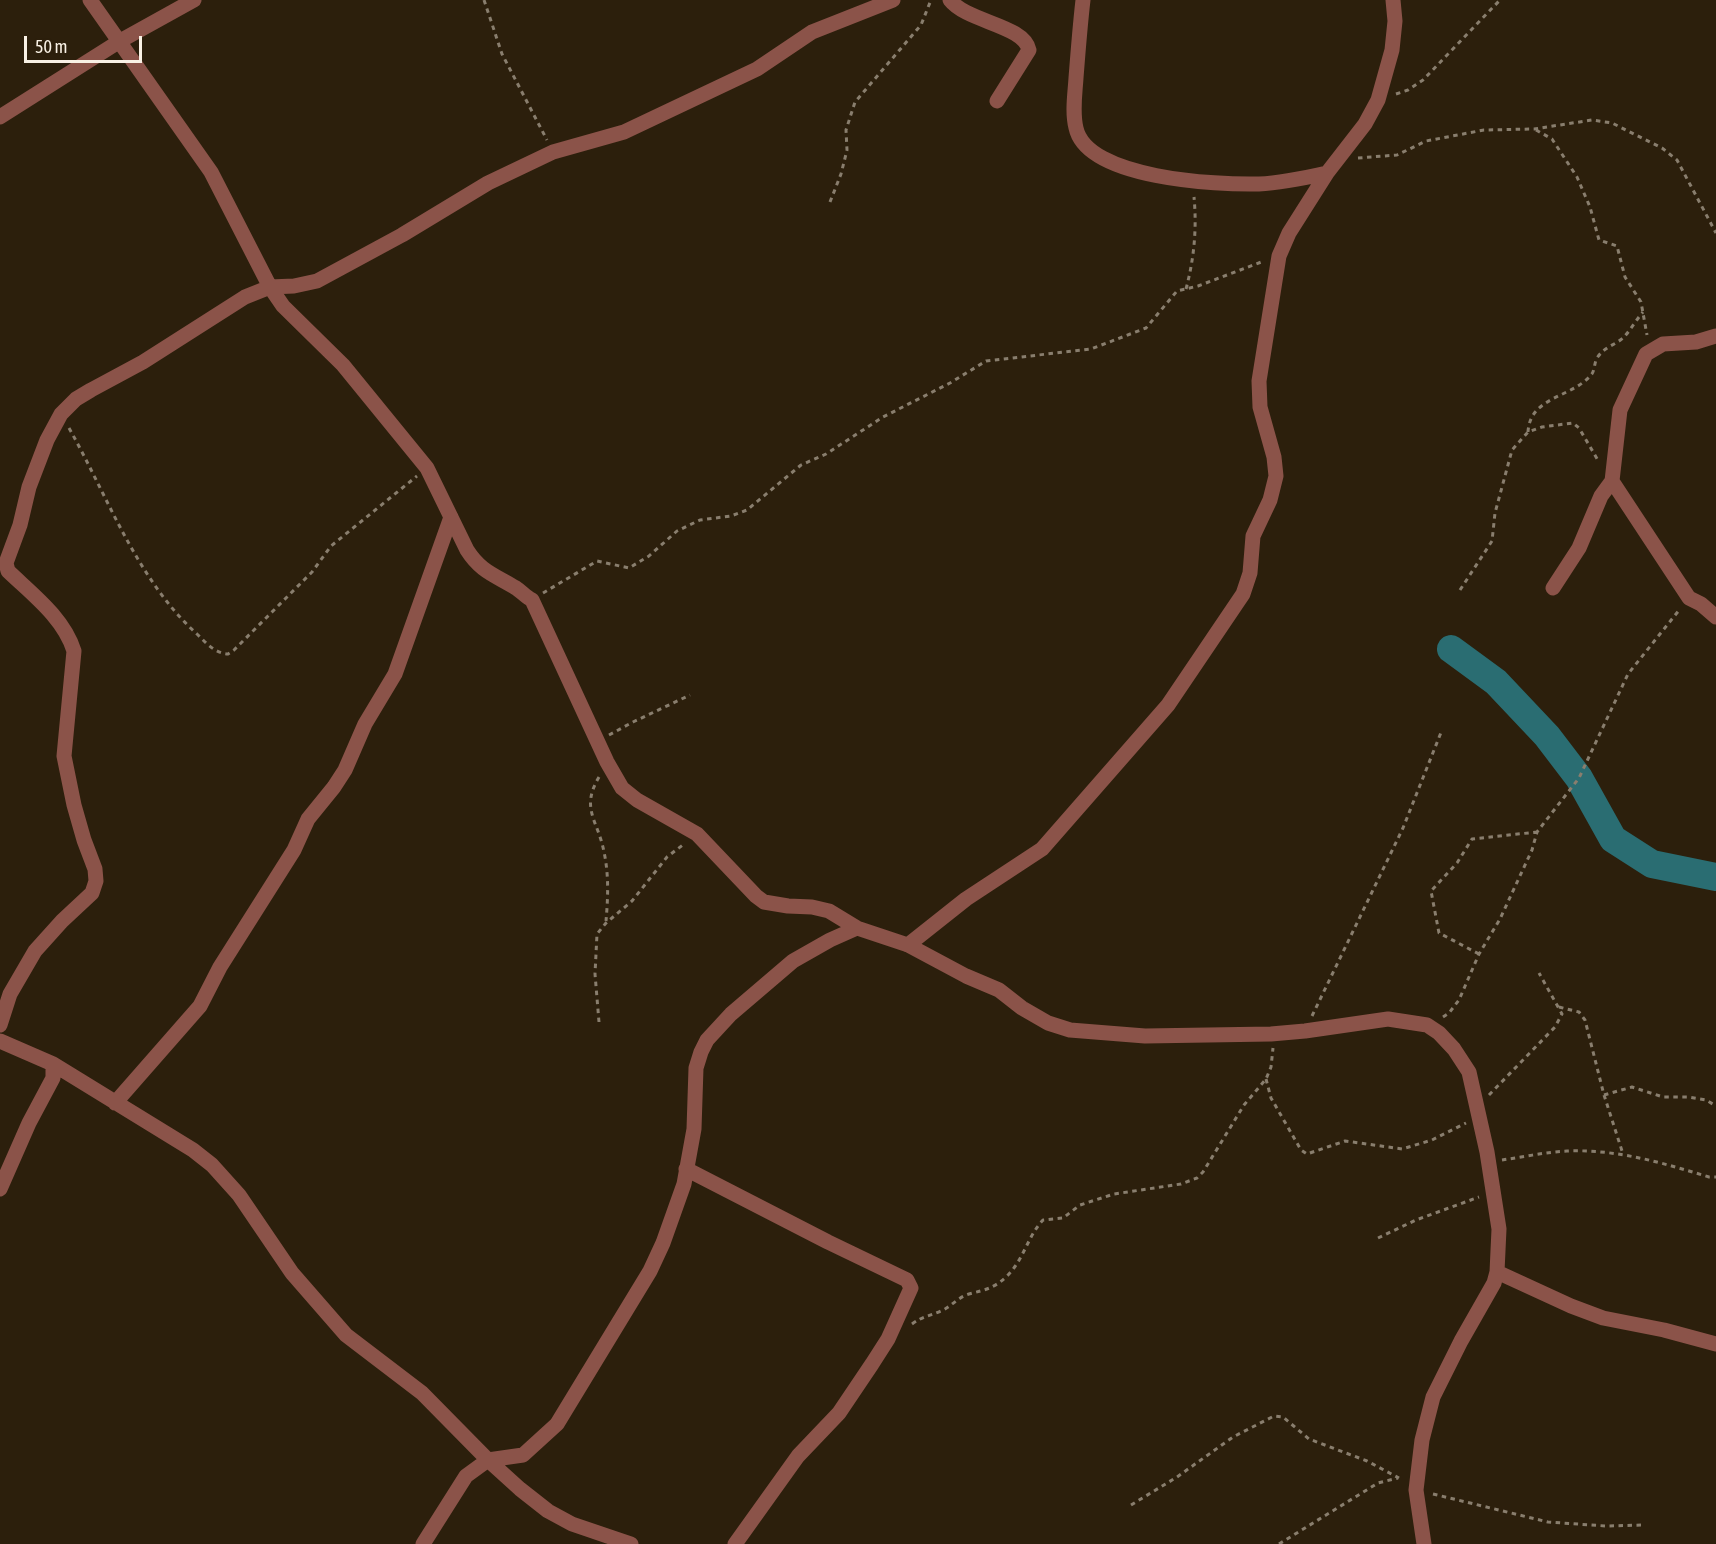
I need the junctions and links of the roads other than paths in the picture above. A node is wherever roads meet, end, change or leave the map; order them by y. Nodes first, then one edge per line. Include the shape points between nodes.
1 (90, 0) edge
2 (194, 0) edge
3 (894, 0) edge
4 (950, 0) edge
5 (1083, 0) edge
6 (1393, 0) edge
7 (120, 42) junction
8 (997, 101) dead end
9 (0, 117) edge
10 (1327, 173) junction
11 (270, 287) junction
12 (1716, 336) edge
13 (1612, 481) junction
14 (451, 517) junction
15 (1553, 588) dead end
16 (1716, 617) edge
17 (856, 928) junction
18 (908, 945) junction
19 (0, 1024) edge
20 (0, 1041) edge
21 (53, 1064) junction
22 (115, 1102) junction
23 (686, 1169) junction
24 (0, 1189) edge
25 (1497, 1272) junction
26 (1716, 1344) edge
27 (488, 1460) junction
28 (423, 1544) edge
29 (631, 1544) edge
30 (735, 1544) edge
31 (1424, 1544) edge

1 - 7 street
2 - 7 street
3 - 11 street via 812,32 757,69 624,132 553,152 488,183 317,281
4 - 8 street via 969,14 1014,32 1028,44 1029,50
5 - 10 street via 1074,104 1076,130 1085,145 1104,160 1133,172 1192,180 1261,184
6 - 10 street via 1392,50 1378,100 1365,124
7 - 9 street
7 - 11 street via 211,172
10 - 18 street via 1279,256 1259,381 1260,407 1276,476 1253,536 1250,573 1243,594 1168,705 1042,849 966,899
11 - 14 street via 283,306 343,365 427,468
11 - 19 street via 245,297 76,399 61,414 36,465 6,563 8,571 65,632 74,651 64,756 96,881 92,892 35,951 10,994
12 - 13 street via 1664,344 1646,354 1620,410
13 - 15 street via 1601,496 1579,548
13 - 16 street via 1689,598
14 - 17 street via 475,562 532,600 622,788 697,834 764,902 828,911
14 - 22 street via 395,674 365,724 340,779 308,819 294,850 200,1006
17 - 18 street
17 - 23 street via 793,961 731,1014 708,1040 696,1068 693,1129
18 - 25 street via 999,990 1048,1023 1070,1030 1145,1036 1263,1034 1388,1019 1427,1025 1454,1049 1469,1072 1499,1229
20 - 21 street
21 - 22 street
21 - 24 street via 53,1078
22 - 27 street via 212,1165 239,1195 292,1273 330,1319 360,1347 422,1393
23 - 27 street via 679,1202 650,1271 561,1419 523,1455
23 - 30 street via 907,1280 912,1288 888,1340 839,1413 798,1456
25 - 26 street via 1596,1316
25 - 31 street via 1433,1397 1422,1440 1417,1485
27 - 28 street via 466,1476
27 - 29 street via 560,1519

